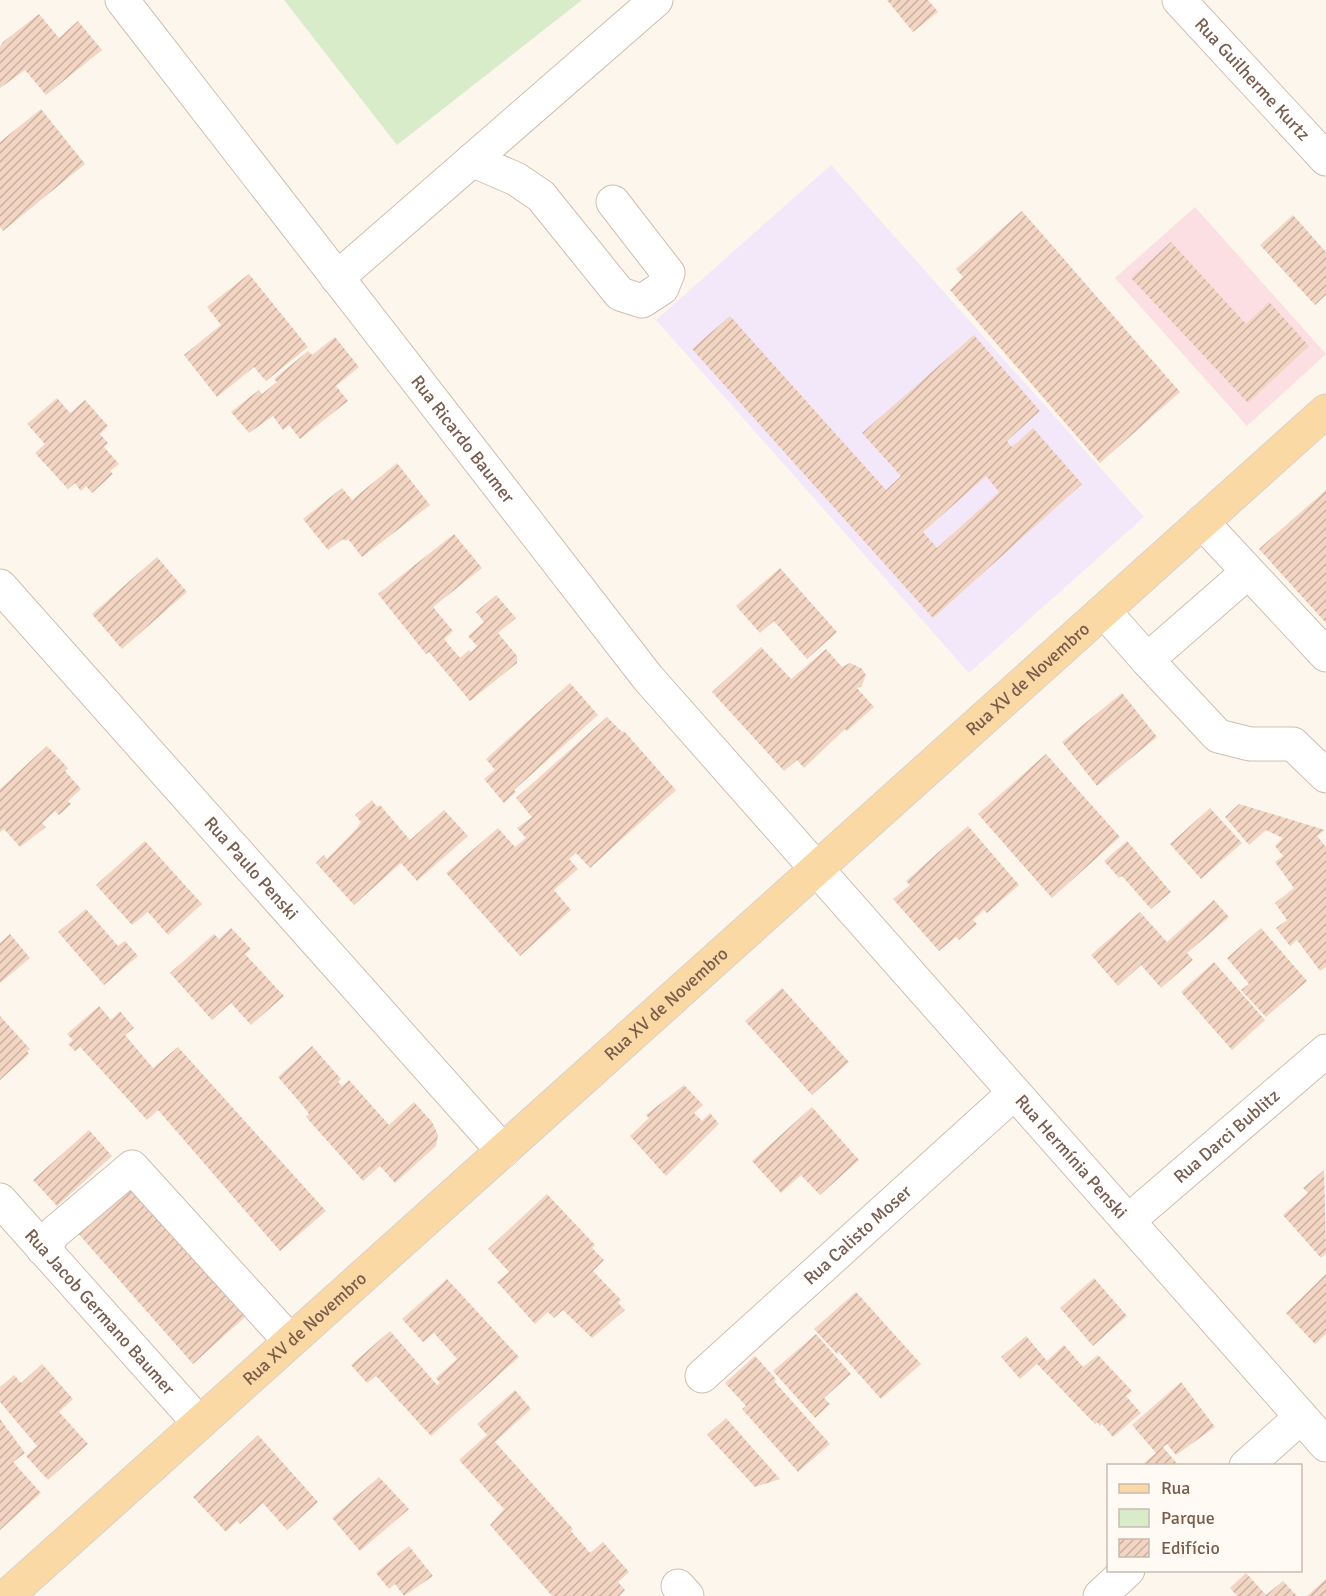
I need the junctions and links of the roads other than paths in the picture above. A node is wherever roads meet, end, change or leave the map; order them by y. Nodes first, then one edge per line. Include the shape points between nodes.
1 (122, 0) edge
2 (656, 0) edge
3 (1179, 0) edge
4 (1326, 159) edge
5 (472, 160) junction
6 (613, 202) dead end
7 (338, 278) junction
8 (1326, 411) edge
9 (1202, 522) junction
10 (1248, 572) junction
11 (0, 586) edge
12 (1104, 611) junction
13 (1326, 655) edge
14 (1147, 660) junction
15 (1326, 776) edge
16 (816, 869) junction
17 (1326, 1051) edge
18 (1014, 1093) junction
19 (503, 1150) junction
20 (0, 1200) edge
21 (1128, 1221) junction
22 (43, 1249) junction
23 (290, 1341) junction
24 (702, 1376) dead end
25 (1301, 1417) junction
26 (199, 1424) junction
27 (1326, 1445) edge
28 (1248, 1464) edge
29 (1126, 1572) edge
30 (7, 1596) edge
31 (1100, 1596) edge

1 - 7 street, Rua Ricardo Baumer
2 - 5 street
3 - 4 street, Rua Guilherme Kurtz
5 - 6 street via 516,179 542,196 620,294 642,301 662,288 668,273
5 - 7 street
7 - 16 street, Rua Ricardo Baumer via 648,678
8 - 9 main road, Rua XV de Novembro
9 - 10 street
9 - 12 main road, Rua XV de Novembro
10 - 13 street
10 - 14 street
11 - 19 street, Rua Paulo Penski
12 - 14 street
12 - 16 main road, Rua XV de Novembro
14 - 15 street via 1218,736 1250,744 1293,744
16 - 18 street, Rua Hermínia Penski
16 - 19 main road, Rua XV de Novembro
17 - 21 street, Rua Darci Bublitz
18 - 21 street, Rua Hermínia Penski
18 - 24 street, Rua Calisto Moser
19 - 23 main road, Rua XV de Novembro
20 - 22 street, Rua Jacob Germano Baumer
21 - 25 street, Rua Hermínia Penski
22 - 23 street via 54,1233 132,1167
22 - 26 street, Rua Jacob Germano Baumer
23 - 26 main road, Rua XV de Novembro
25 - 27 street, Rua Hermínia Penski
25 - 28 street
26 - 30 main road, Rua XV de Novembro
29 - 31 street

